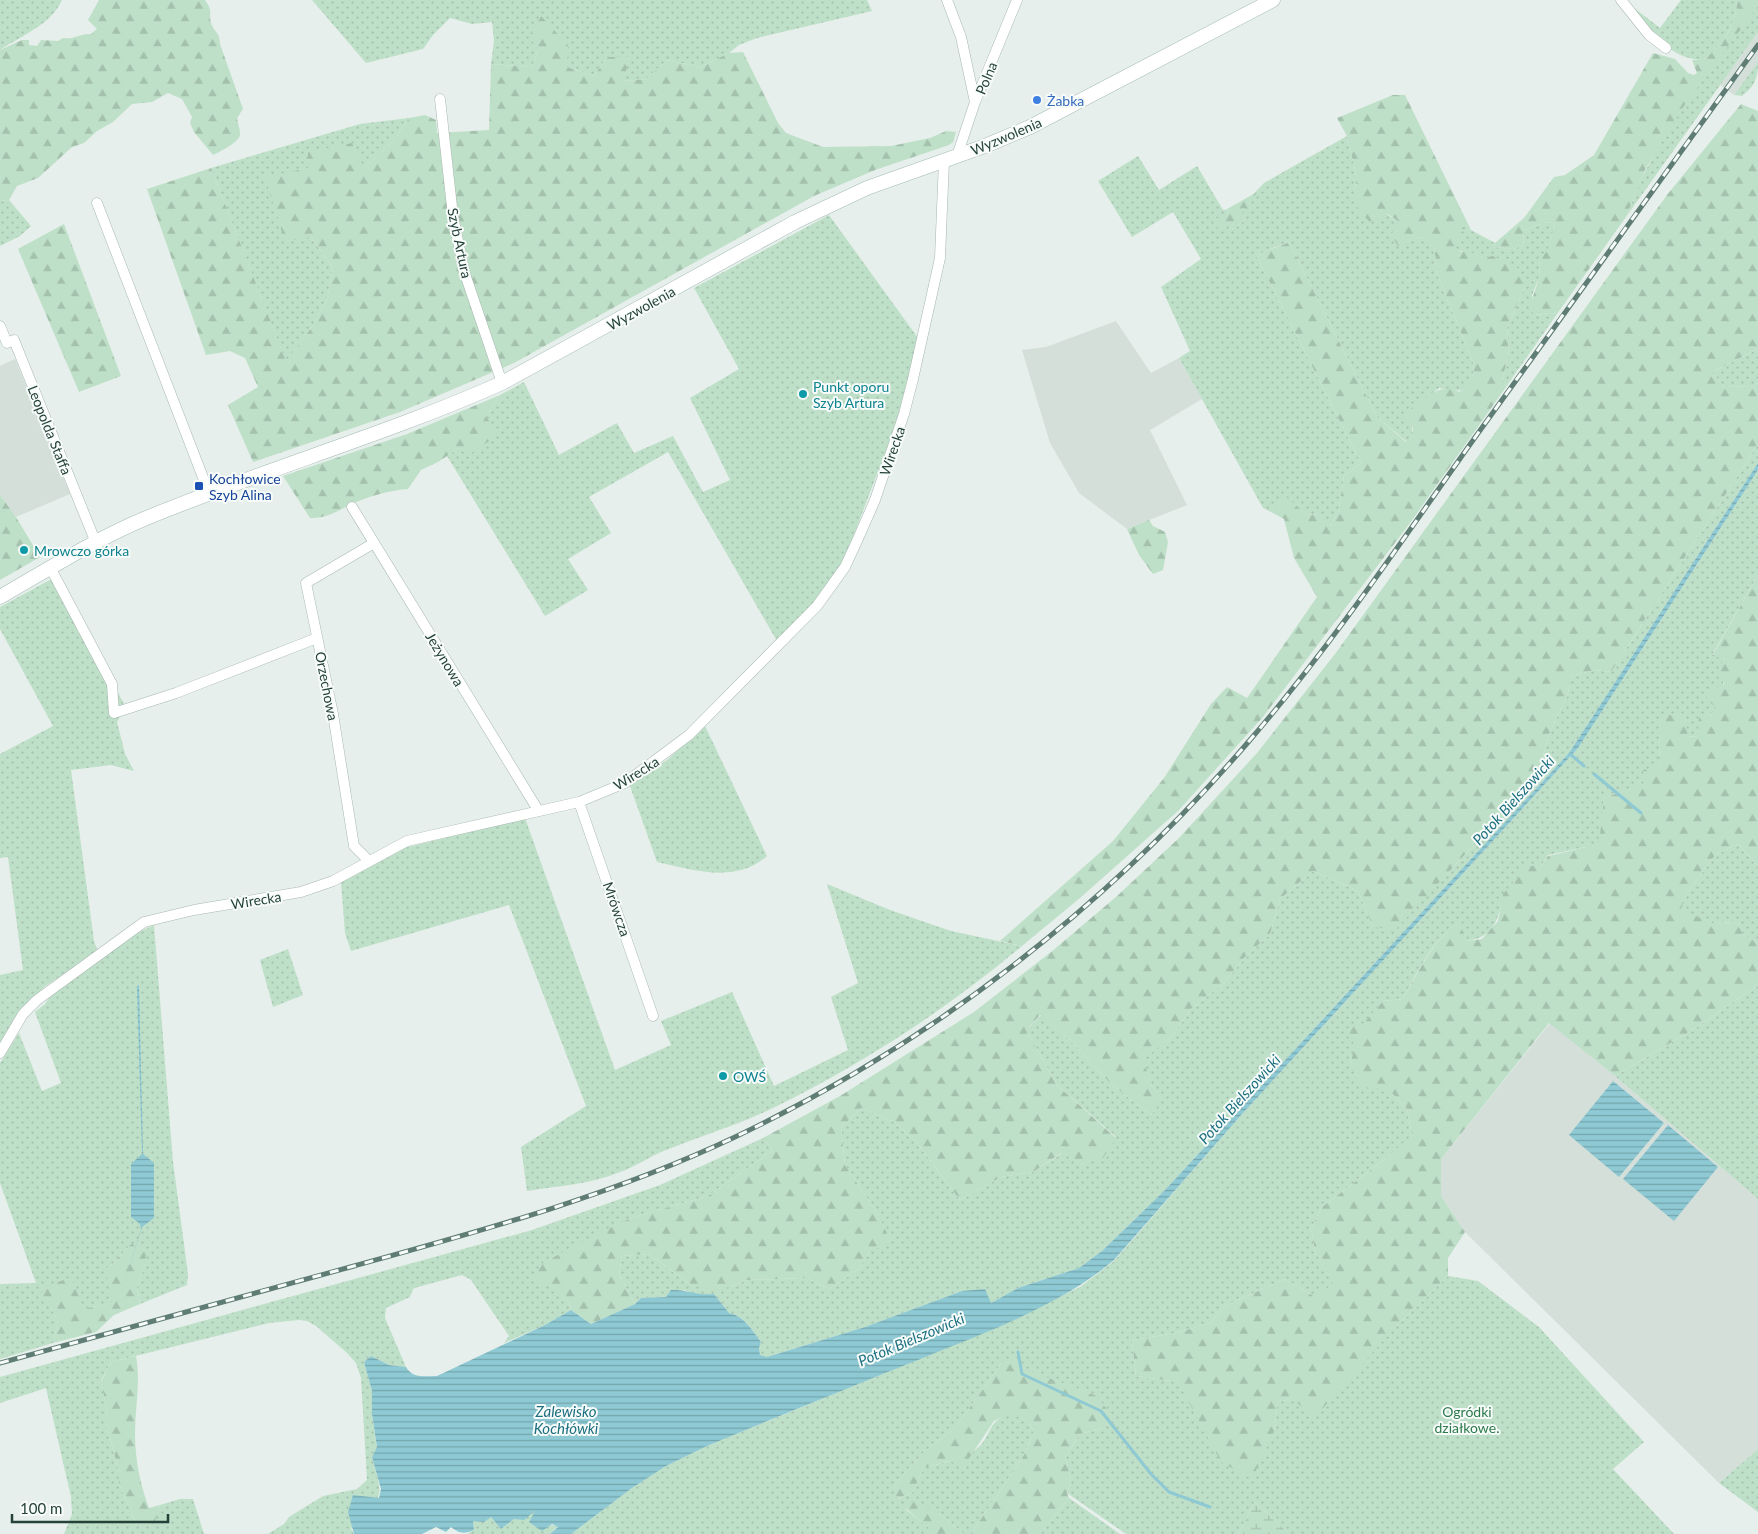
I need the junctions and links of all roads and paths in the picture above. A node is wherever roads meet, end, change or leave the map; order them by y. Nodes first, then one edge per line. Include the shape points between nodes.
1 (948, 0) edge
2 (1017, 0) edge
3 (1274, 0) edge
4 (1621, 0) edge
5 (1666, 48) dead end
6 (440, 99) dead end
7 (975, 102) junction
8 (950, 158) junction
9 (97, 203) dead end
10 (0, 326) edge
11 (502, 383) junction
12 (209, 493) junction
13 (352, 507) dead end
14 (374, 542) junction
15 (96, 543) junction
16 (51, 569) junction
17 (0, 597) edge
18 (317, 638) junction
19 (580, 802) junction
20 (538, 810) junction
21 (369, 861) junction
22 (653, 1016) dead end
23 (0, 1053) edge

1 - 7 street via 961,37
2 - 7 street, Polna
3 - 8 street, Wyzwolenia via 1030,127
4 - 5 street via 1649,35
6 - 11 street, Szyb Artura via 452,216 464,272
7 - 8 street, Polna
8 - 11 street, Wyzwolenia via 868,188 795,222
8 - 19 street, Wirecka via 940,258 913,380 872,508 845,567 803,622 689,735 625,783
9 - 12 street
10 - 15 street, Leopolda Staffa via 7,343 14,340
11 - 12 street, Wyzwolenia via 451,405
12 - 15 street, Wyzwolenia via 141,520
13 - 14 street, Jeżynowa
14 - 18 street, Orzechowa via 306,583
14 - 20 street, Jeżynowa
15 - 16 street, Wyzwolenia
16 - 17 street, Wyzwolenia
16 - 18 street via 112,684 114,712 176,693
18 - 21 street, Orzechowa via 354,846
19 - 20 street, Wirecka
19 - 22 street, Mrówcza
20 - 21 street, Wirecka via 407,842
21 - 23 street, Wirecka via 333,881 301,892 144,922 37,1000 23,1014

